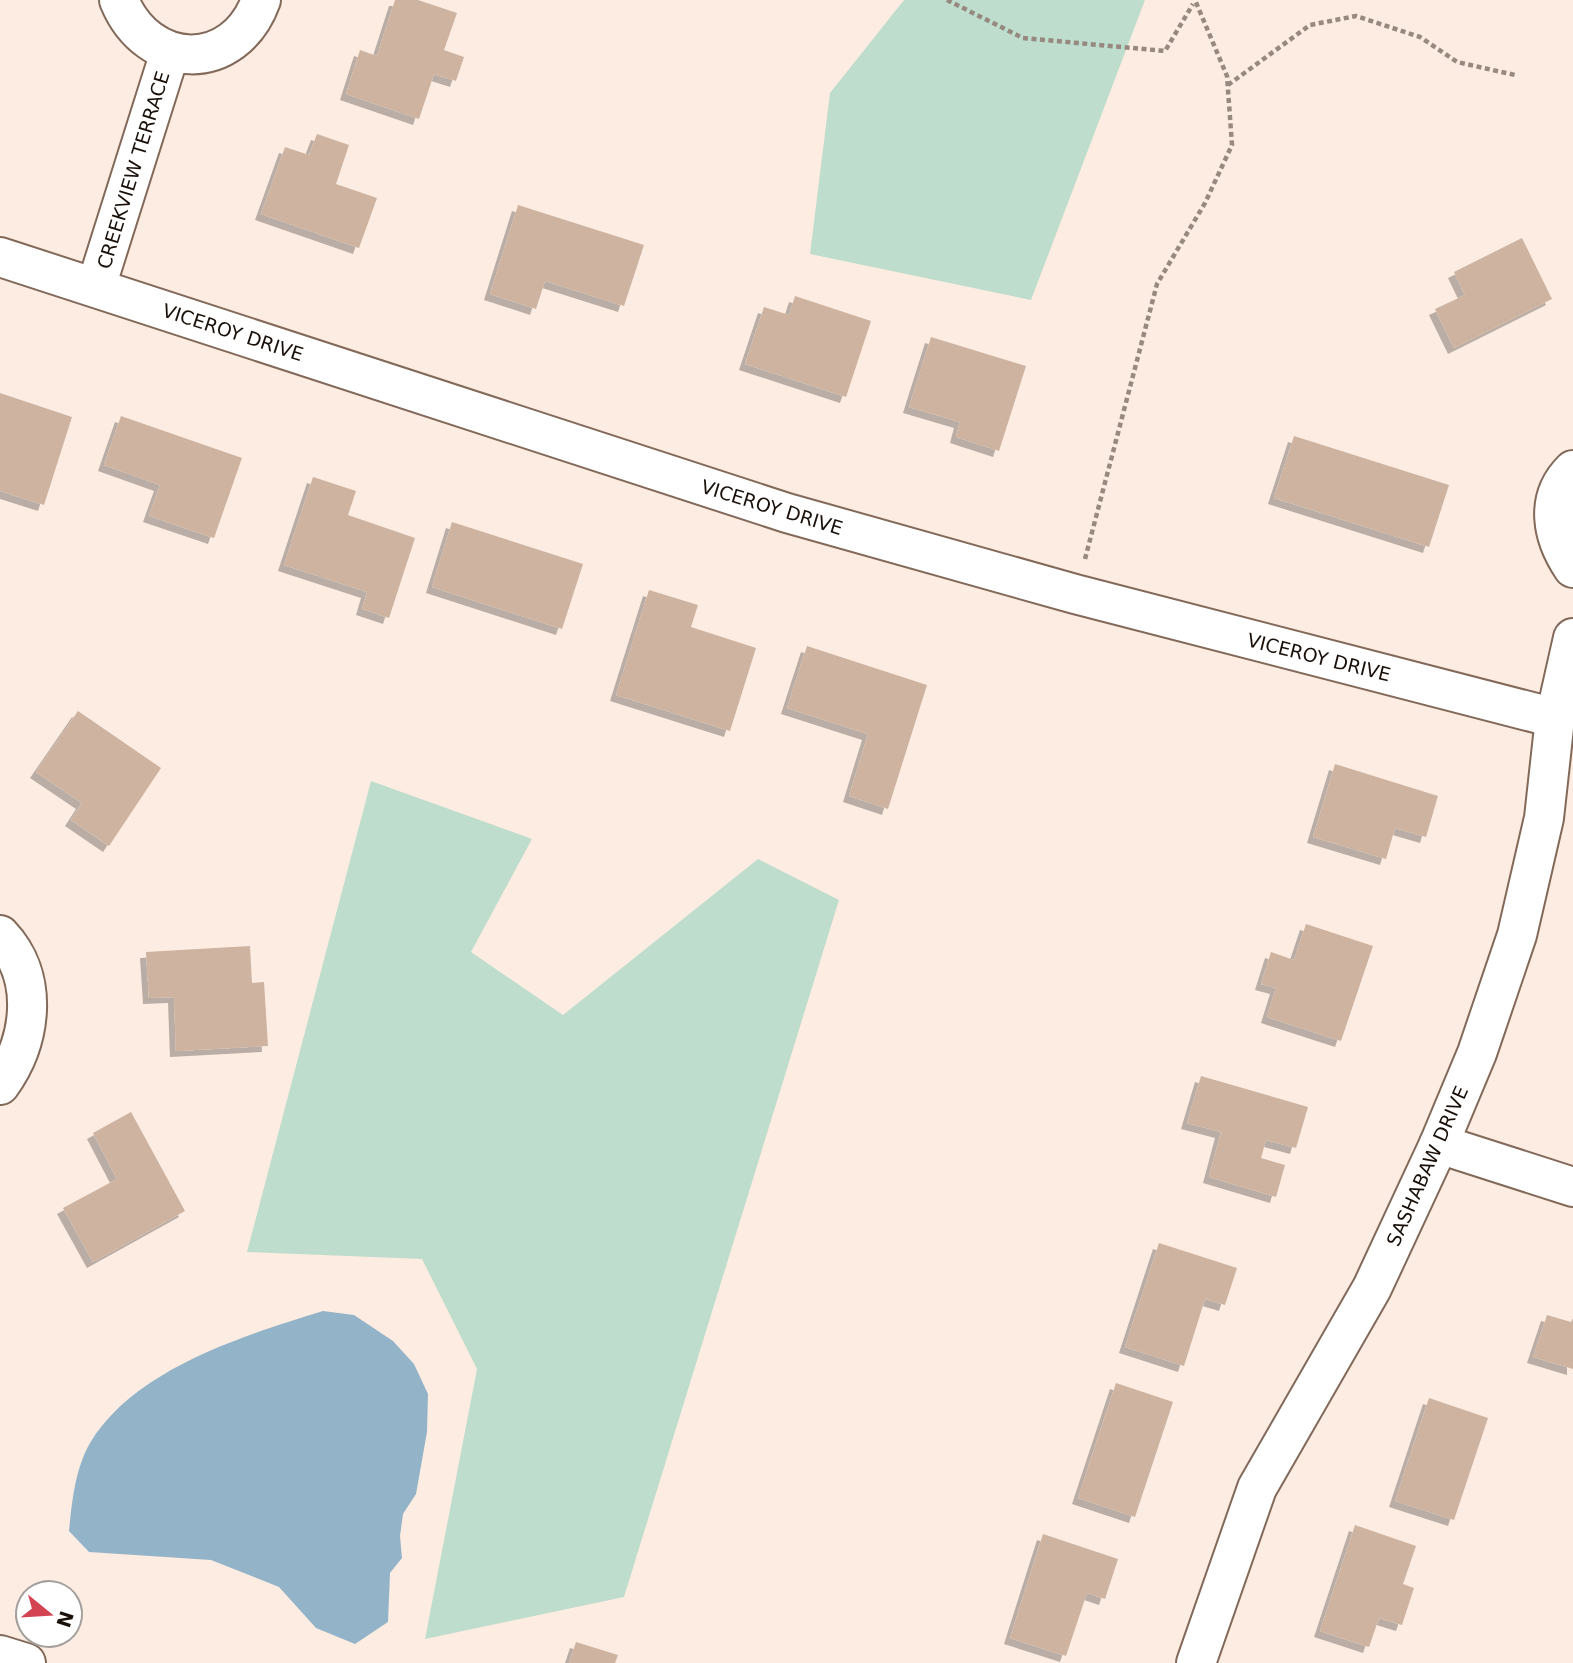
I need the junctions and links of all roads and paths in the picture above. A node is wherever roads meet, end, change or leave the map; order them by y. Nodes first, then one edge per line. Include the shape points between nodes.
1 (119, 0) edge
2 (261, 0) edge
3 (947, 0) edge
4 (1194, 2) edge
5 (170, 52) junction
6 (1515, 75) dead end
7 (1228, 85) junction
8 (0, 257) edge
9 (96, 287) junction
10 (1573, 470) edge
11 (1573, 568) edge
12 (1075, 594) junction
13 (1573, 638) edge
14 (1555, 718) junction
15 (0, 935) edge
16 (0, 1085) edge
17 (1439, 1144) junction
18 (1573, 1187) edge
19 (0, 1654) edge
20 (26, 1663) edge
21 (1196, 1663) edge

1 - 5 street, CREEKVIEW TERRACE via 137,32
2 - 5 street, CREEKVIEW TERRACE via 253,19 225,46 188,55
3 - 4 path via 1023,38 1165,51
4 - 7 path
5 - 9 street, CREEKVIEW TERRACE
6 - 7 path via 1457,62 1420,37 1356,16 1311,26
7 - 12 path via 1232,145 1205,204 1157,284
8 - 9 street, VICEROY DRIVE
9 - 12 street, VICEROY DRIVE via 787,513
10 - 11 street via 1555,500 1553,524 1559,547
12 - 14 street, VICEROY DRIVE
13 - 14 street, SASHABAW DRIVE
14 - 17 street, SASHABAW DRIVE via 1544,818 1517,934 1477,1053
15 - 16 street via 16,956 27,993 22,1044
17 - 18 street
17 - 21 street, SASHABAW DRIVE via 1372,1288 1257,1488
19 - 20 street

